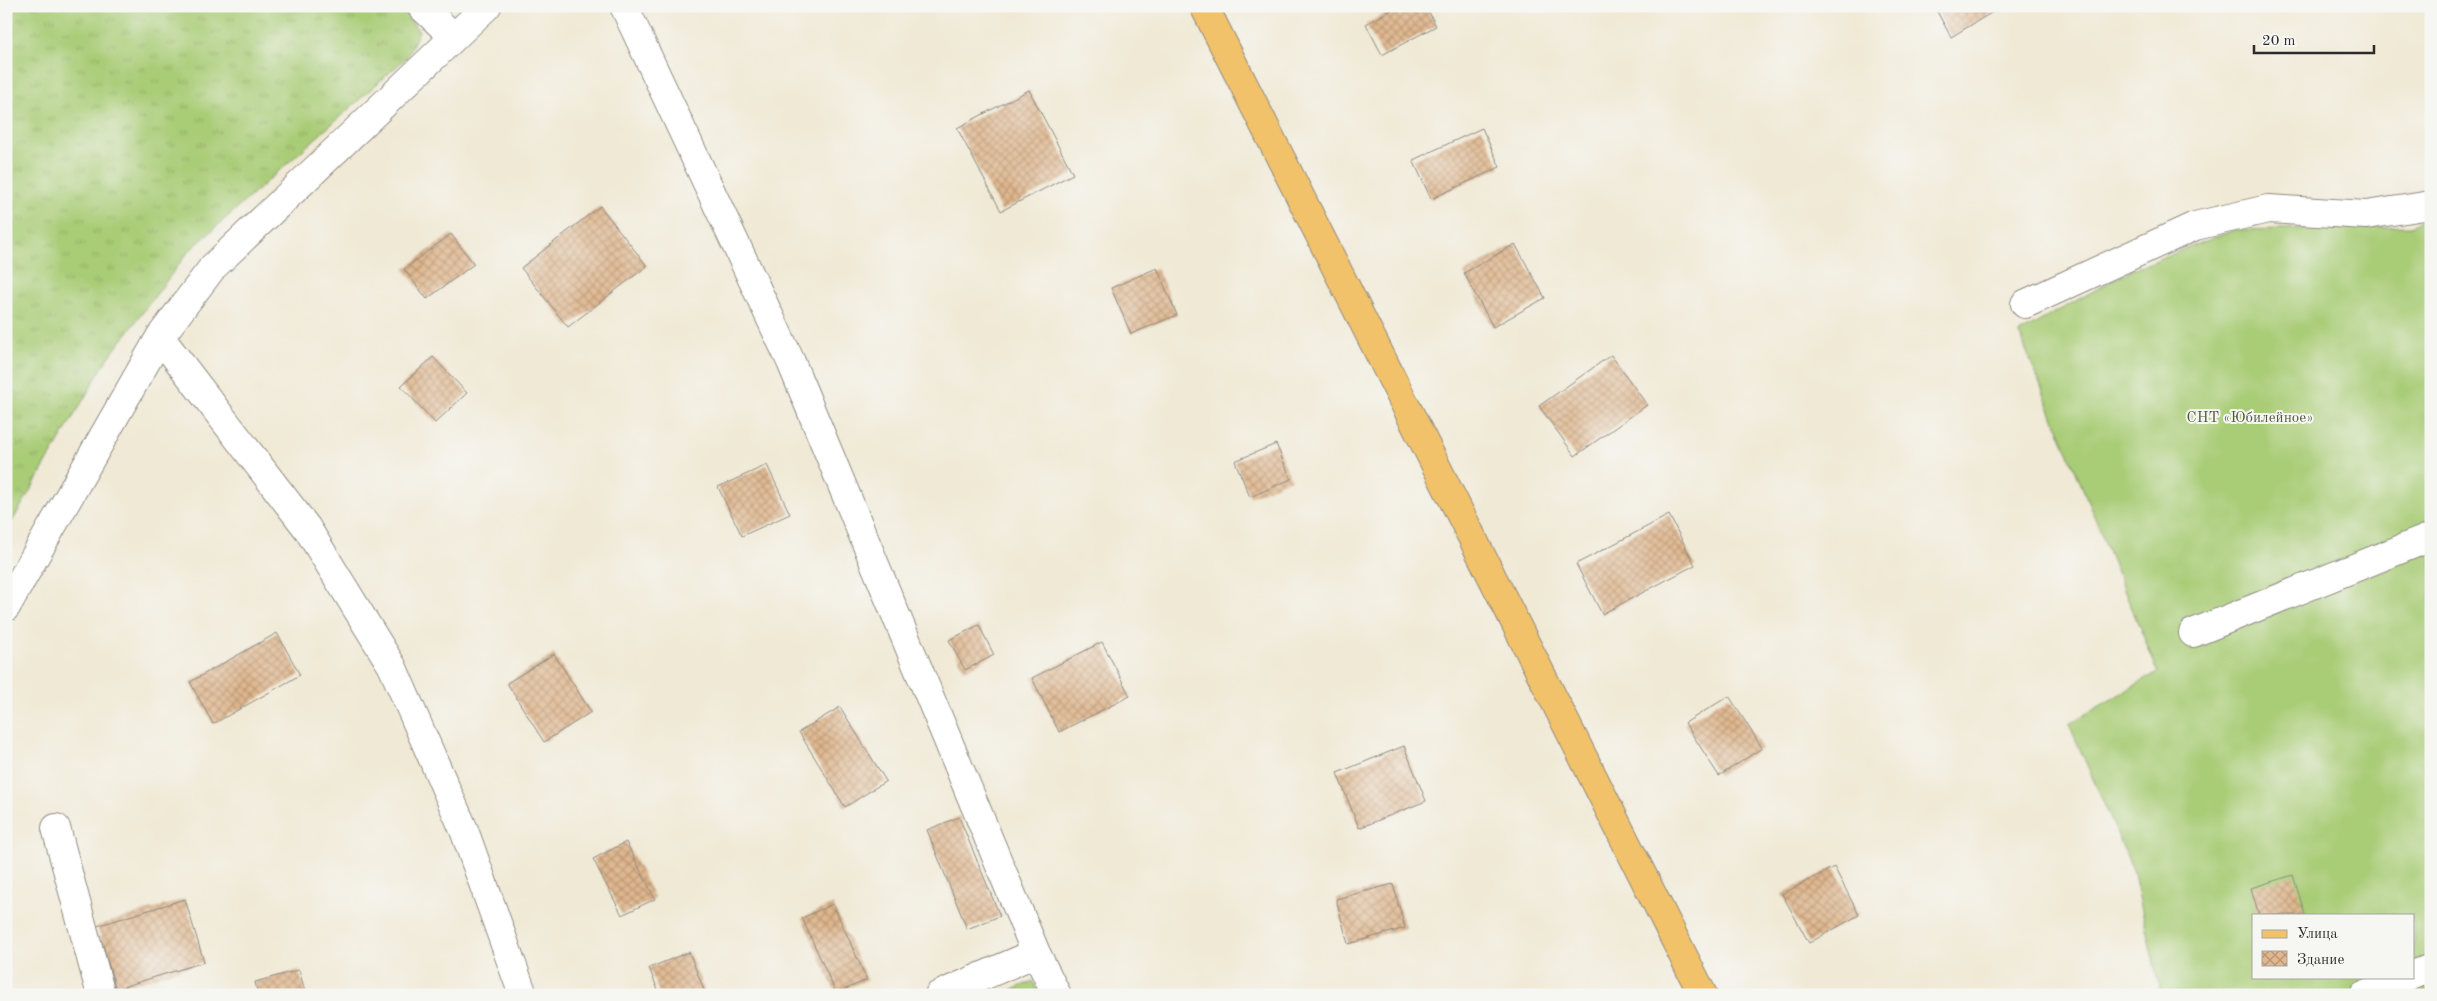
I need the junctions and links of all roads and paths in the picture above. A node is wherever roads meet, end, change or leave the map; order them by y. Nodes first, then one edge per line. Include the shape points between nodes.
1 (421, 6) edge
2 (487, 6) edge
3 (624, 6) edge
4 (1204, 6) edge
5 (454, 37) junction
6 (2431, 204) edge
7 (2025, 304) dead end
8 (160, 337) junction
9 (2431, 538) edge
10 (6, 607) edge
11 (2193, 634) dead end
12 (56, 828) dead end
13 (1036, 953) junction
14 (2431, 968) edge
15 (2414, 975) edge
16 (2406, 978) edge
17 (101, 995) edge
18 (523, 995) edge
19 (939, 995) edge
20 (1057, 995) edge
21 (1703, 995) edge
22 (2364, 995) edge

1 - 5 street
2 - 5 street
3 - 13 street via 791,362
4 - 21 main road
5 - 8 street via 213,267
6 - 7 street via 2366,215 2268,209 2195,226
8 - 10 street
8 - 18 street via 307,528 392,666 464,830
9 - 11 street
12 - 17 street
13 - 19 street
13 - 20 street
14 - 15 street
16 - 22 street

